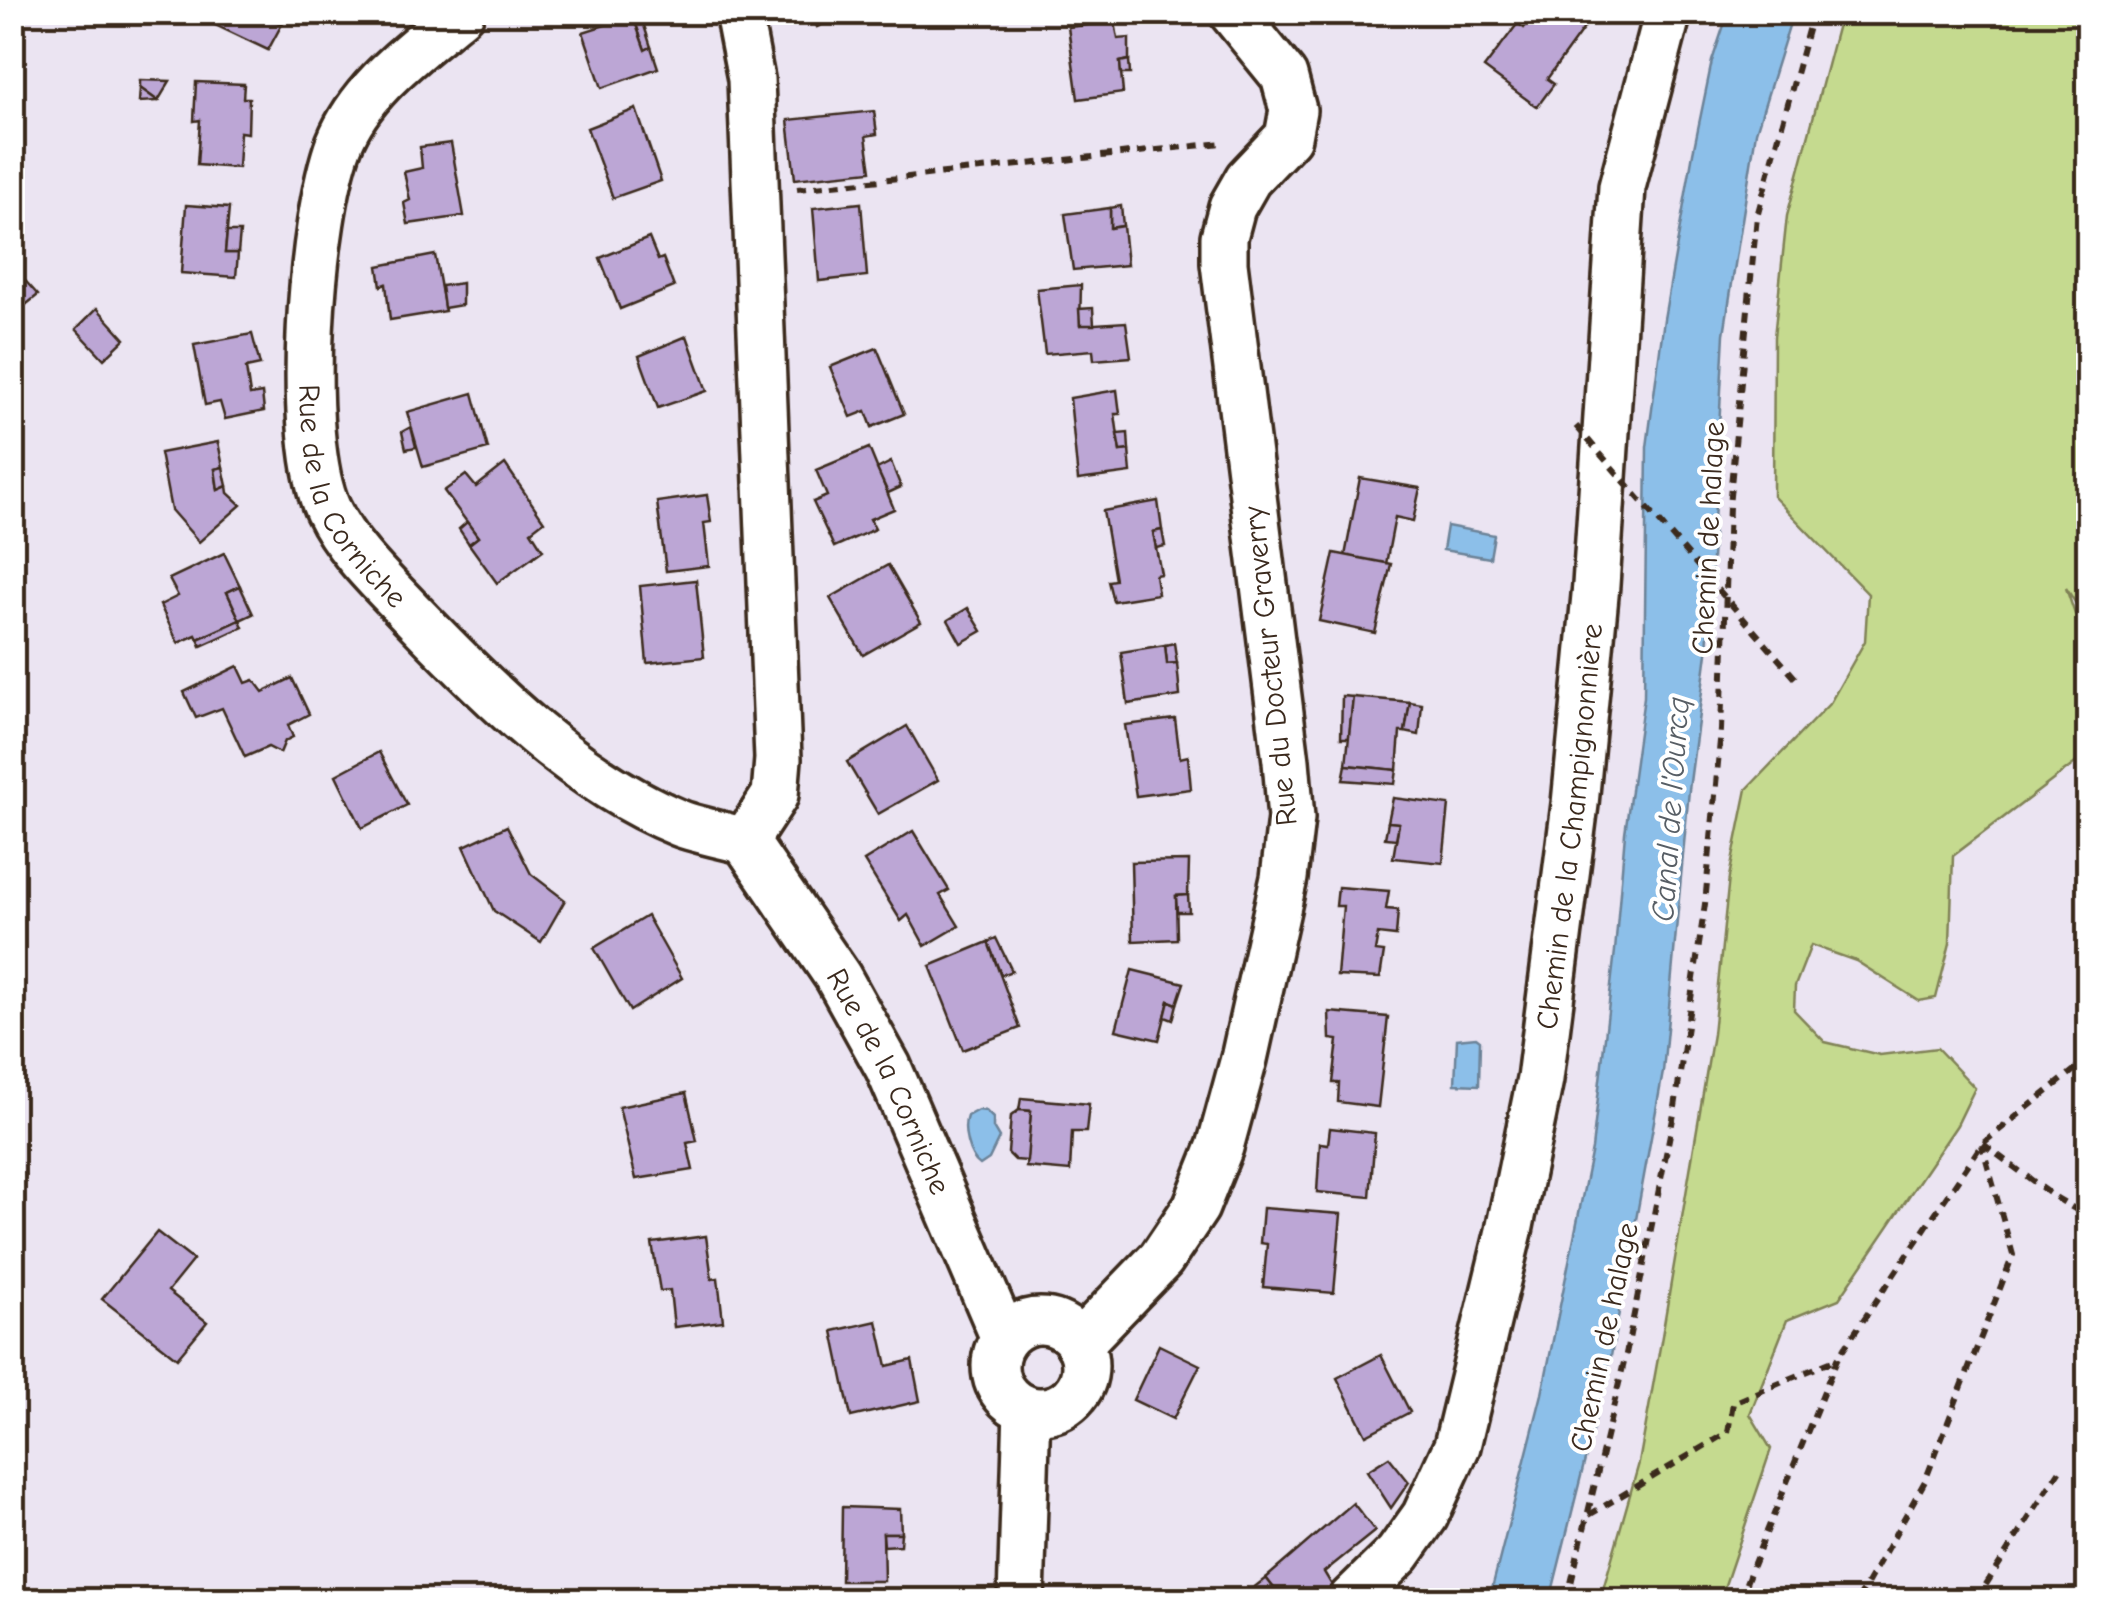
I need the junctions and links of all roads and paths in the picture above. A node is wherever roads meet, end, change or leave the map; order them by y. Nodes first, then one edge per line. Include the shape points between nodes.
1 (460, 12) edge
2 (738, 12) edge
3 (1232, 12) edge
4 (1668, 12) edge
5 (1812, 12) edge
6 (1225, 142) dead end
7 (795, 189) dead end
8 (1576, 426) dead end
9 (1796, 679) dead end
10 (745, 841) junction
11 (2088, 1059) edge
12 (1982, 1144) junction
13 (2088, 1217) edge
14 (1004, 1338) junction
15 (1079, 1344) junction
16 (1837, 1359) junction
17 (1028, 1409) junction
18 (2061, 1468) dead end
19 (1588, 1516) junction
20 (1021, 1600) edge
21 (1351, 1600) edge
22 (1567, 1600) edge
23 (1739, 1600) edge
24 (1858, 1600) edge
25 (1976, 1600) edge

1 - 10 street, Rue de la Corniche via 368,94 339,143 315,270 308,386 310,450 328,510 363,562 495,699 551,745 680,823
2 - 10 street via 751,80 778,759 775,795
3 - 15 street, Rue du Docteur Graverry via 1284,76 1292,110 1288,137 1248,178 1224,237 1291,818 1244,1059 1196,1207 1162,1259
4 - 21 street, Chemin de la Champignonnière via 1622,187 1596,585 1540,1079 1458,1446 1425,1516
5 - 19 path, Chemin de halage via 1757,216 1729,506 1721,730 1705,904 1674,1114
6 - 7 path
8 - 9 path, bridge
10 - 14 street, Rue de la Corniche via 838,976 888,1067
11 - 12 path
12 - 13 path
12 - 16 path
12 - 24 path via 2013,1255 1924,1480
14 - 15 street via 1024,1324 1044,1321
14 - 17 street via 994,1362 998,1385
15 - 17 street via 1086,1368 1070,1400 1044,1411
16 - 19 path via 1733,1403 1728,1432
16 - 23 path
17 - 20 street
18 - 25 path
19 - 22 path, Chemin de halage

